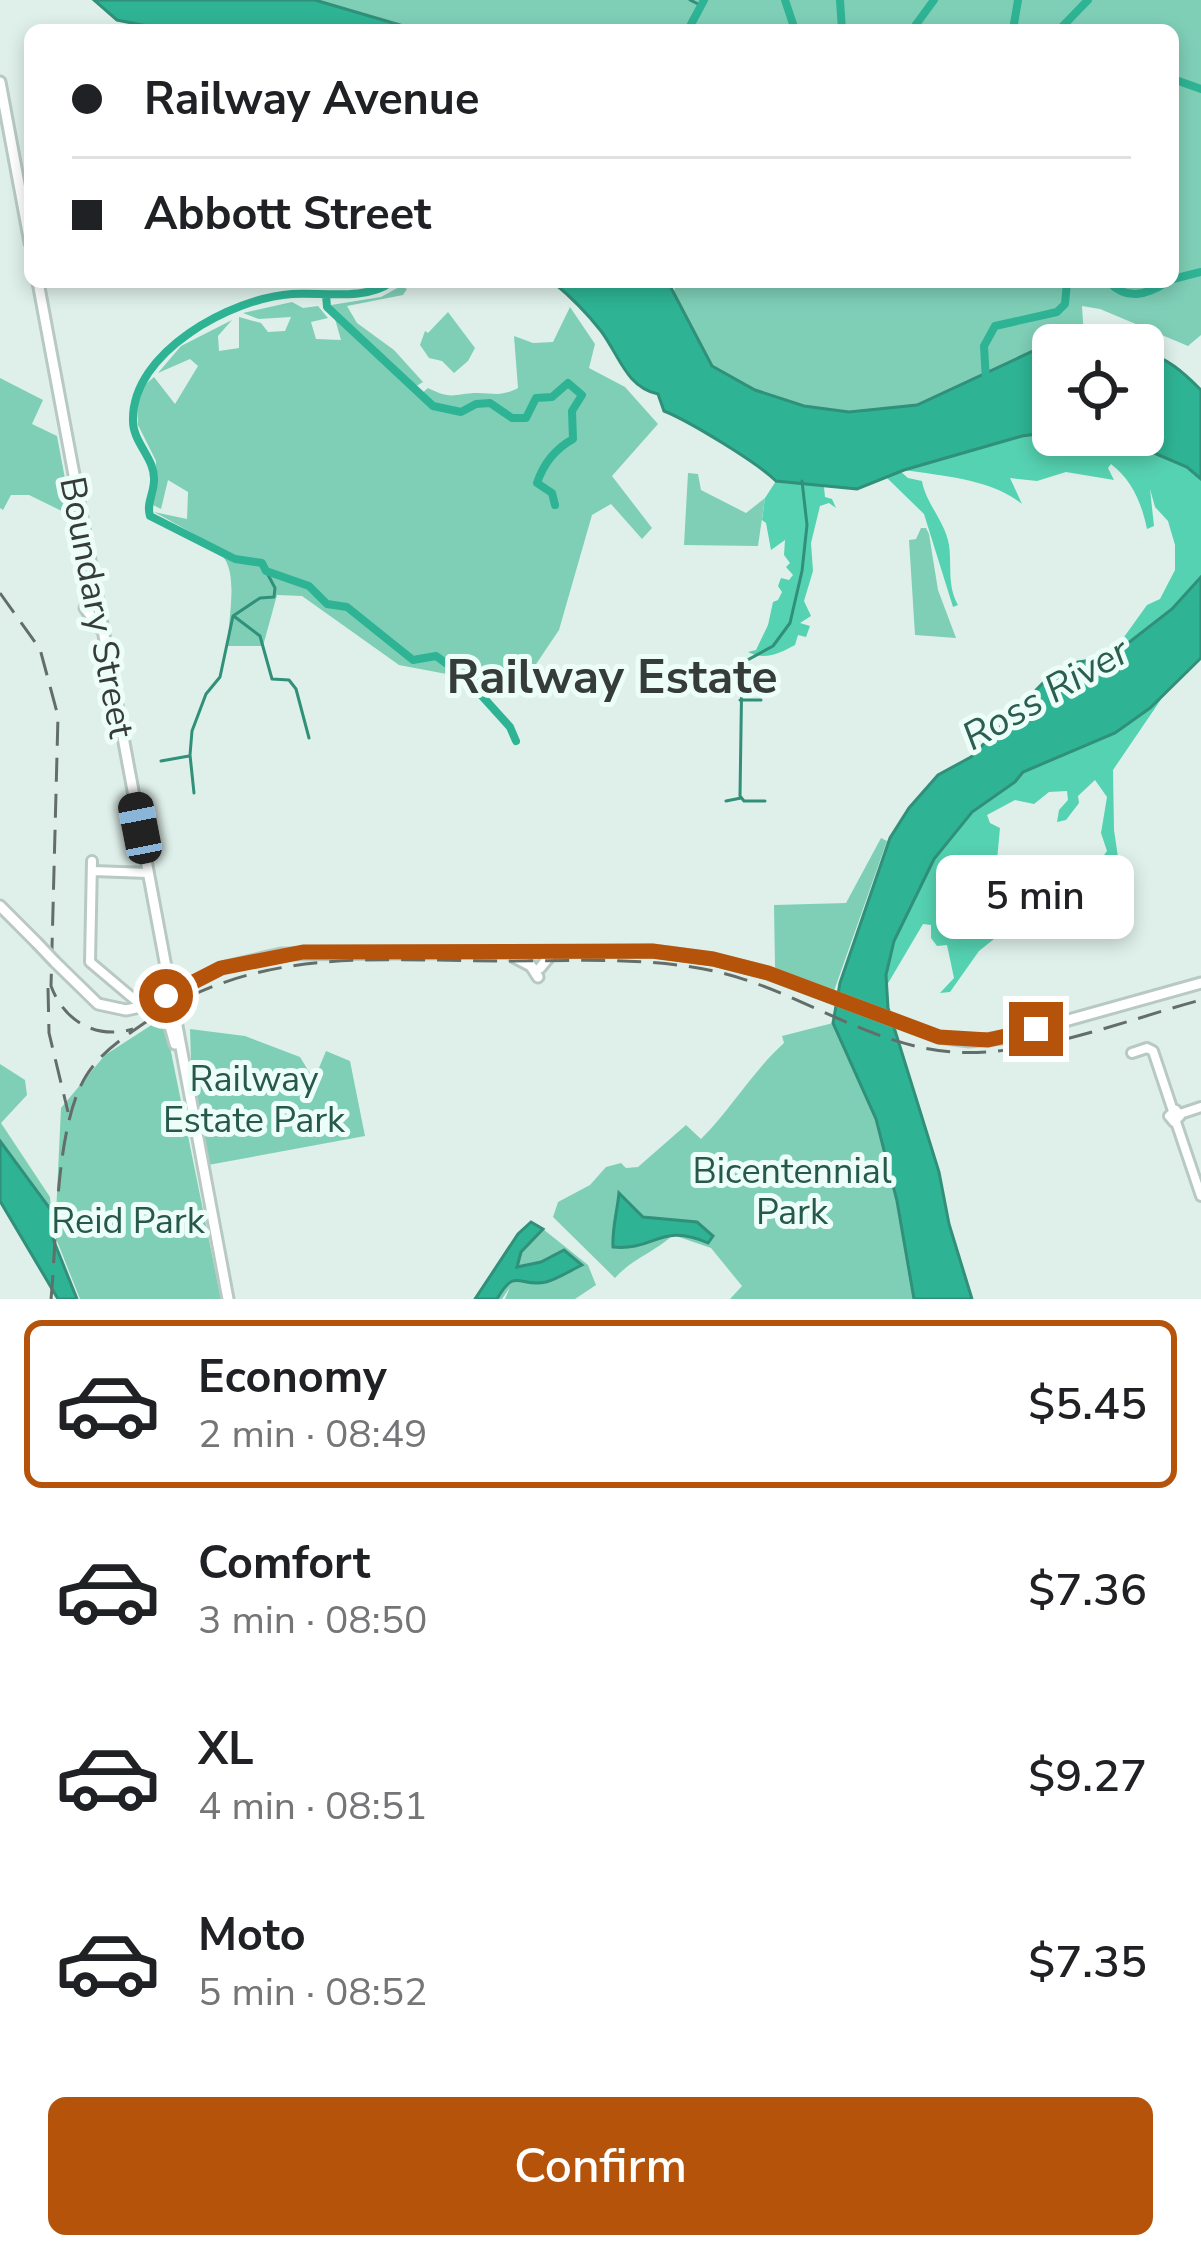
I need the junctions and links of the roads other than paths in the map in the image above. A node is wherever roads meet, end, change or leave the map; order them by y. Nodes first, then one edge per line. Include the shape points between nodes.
1 (0, 82) edge
2 (24, 211) edge
3 (38, 288) edge
4 (86, 541) junction
5 (93, 574) junction
6 (148, 873) junction
7 (0, 909) edge
8 (155, 914) junction
9 (514, 957) junction
10 (549, 957) junction
11 (717, 961) junction
12 (55, 965) junction
13 (1201, 983) edge
14 (172, 995) junction
15 (135, 1000) dead end
16 (153, 1010) junction
17 (175, 1043) junction
18 (1132, 1053) dead end
19 (1201, 1107) edge
20 (1176, 1116) junction
21 (1201, 1196) edge
22 (225, 1299) edge

1 - 2 main road
3 - 4 main road, Boundary Street
4 - 5 main road, Boundary Street
4 - 5 main road via 78,555
5 - 6 main road, Boundary Street via 97,596 85,608 104,634
6 - 8 main road, Boundary Street
6 - 15 street via 92,866 90,962
7 - 12 main road, bridge
8 - 14 main road, Boundary Street
8 - 14 main road, Boundary Street
9 - 10 main road
9 - 10 main road via 539,973
9 - 14 main road via 290,958 222,973
10 - 11 main road
11 - 13 main road via 954,1040 1004,1038
11 - 14 main road via 652,951 303,952 221,968
12 - 14 main road via 108,1007 138,1009
12 - 16 main road via 96,1008 122,1016
14 - 16 main road
14 - 17 main road, Boundary Street
14 - 22 main road, Boundary Street
16 - 17 main road via 165,1012
17 - 22 main road, Boundary Street
18 - 20 street via 1152,1049
19 - 20 street
20 - 21 street

